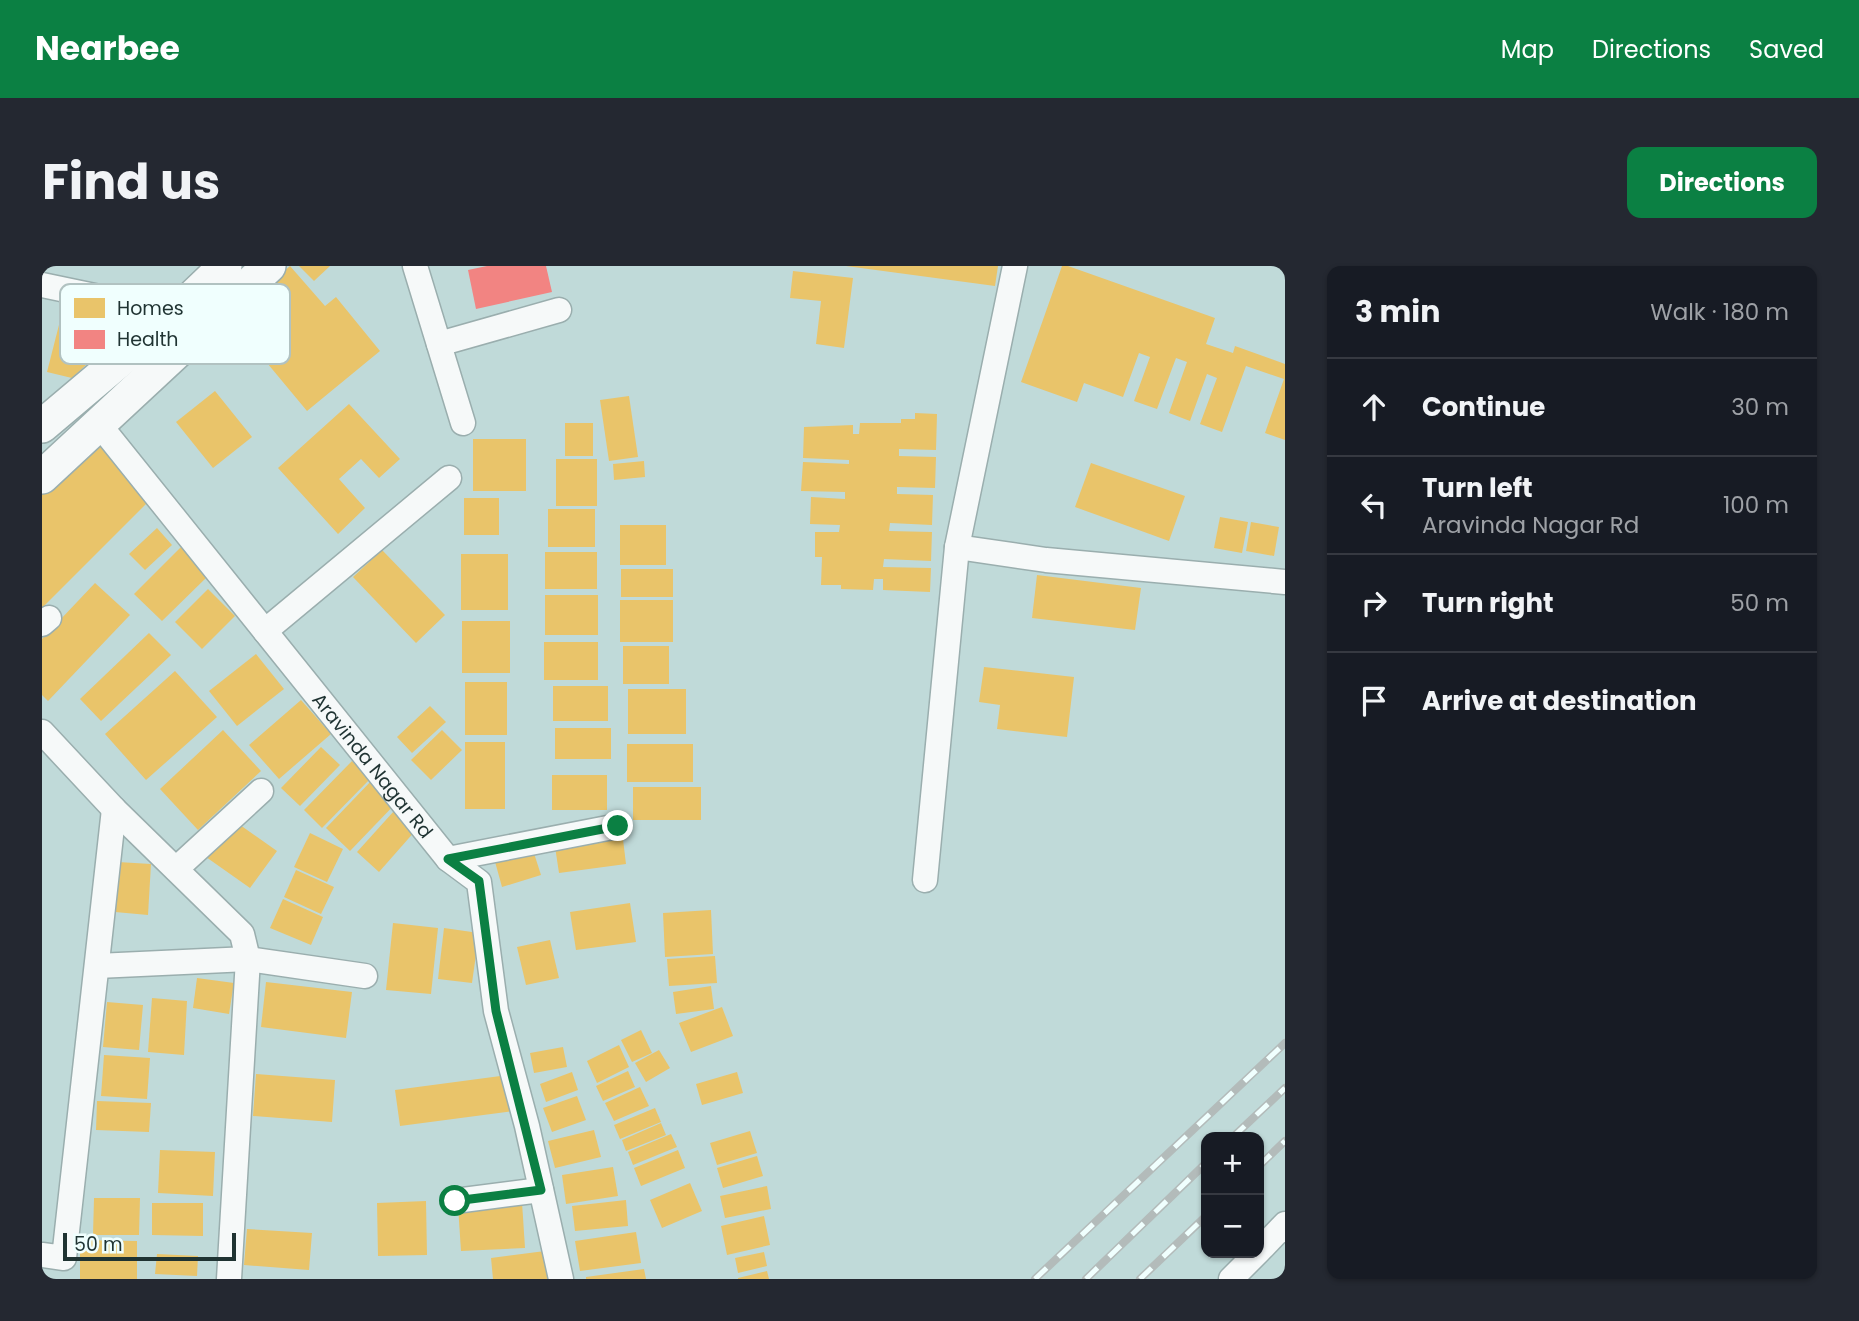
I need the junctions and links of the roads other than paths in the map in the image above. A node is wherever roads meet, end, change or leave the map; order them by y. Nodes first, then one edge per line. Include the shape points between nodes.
1 (225, 266) edge
2 (269, 266) edge
3 (415, 266) edge
4 (1015, 266) edge
5 (206, 284) edge
6 (249, 284) edge
7 (42, 285) edge
8 (60, 289) edge
9 (559, 310) dead end
10 (439, 344) junction
11 (116, 364) edge
12 (162, 364) edge
13 (98, 423) junction
14 (463, 423) dead end
15 (42, 426) edge
16 (42, 477) edge
17 (449, 478) dead end
18 (957, 547) junction
19 (1285, 582) edge
20 (265, 631) junction
21 (42, 732) edge
22 (261, 791) dead end
23 (114, 809) junction
24 (618, 826) dead end
25 (448, 859) junction
26 (176, 869) junction
27 (925, 880) dead end
28 (248, 959) junction
29 (97, 966) junction
30 (365, 976) dead end
31 (541, 1190) junction
32 (455, 1201) dead end
33 (1285, 1224) edge
34 (67, 1241) junction
35 (1264, 1246) edge
36 (42, 1255) edge
37 (1252, 1258) edge
38 (63, 1279) edge
39 (229, 1279) edge
40 (561, 1279) edge
41 (1231, 1279) edge

1 - 5 main road
2 - 6 main road
3 - 10 street
4 - 18 street
7 - 8 street
9 - 10 street
10 - 14 street
11 - 15 main road
12 - 13 main road
13 - 16 main road
13 - 20 street, Aravinda Nagar Rd
17 - 20 street
18 - 19 street
18 - 27 street
20 - 25 street, Aravinda Nagar Rd
21 - 23 street
22 - 26 street
23 - 26 street
23 - 29 street
24 - 25 street
25 - 31 street, Aravinda Nagar Rd via 479,881 496,1011
26 - 28 street via 242,934
28 - 29 street
28 - 30 street
28 - 39 street
29 - 34 street
31 - 32 street
31 - 40 street, Aravinda Nagar Rd
33 - 35 street
34 - 36 street via 64,1258
34 - 38 street
37 - 41 street

